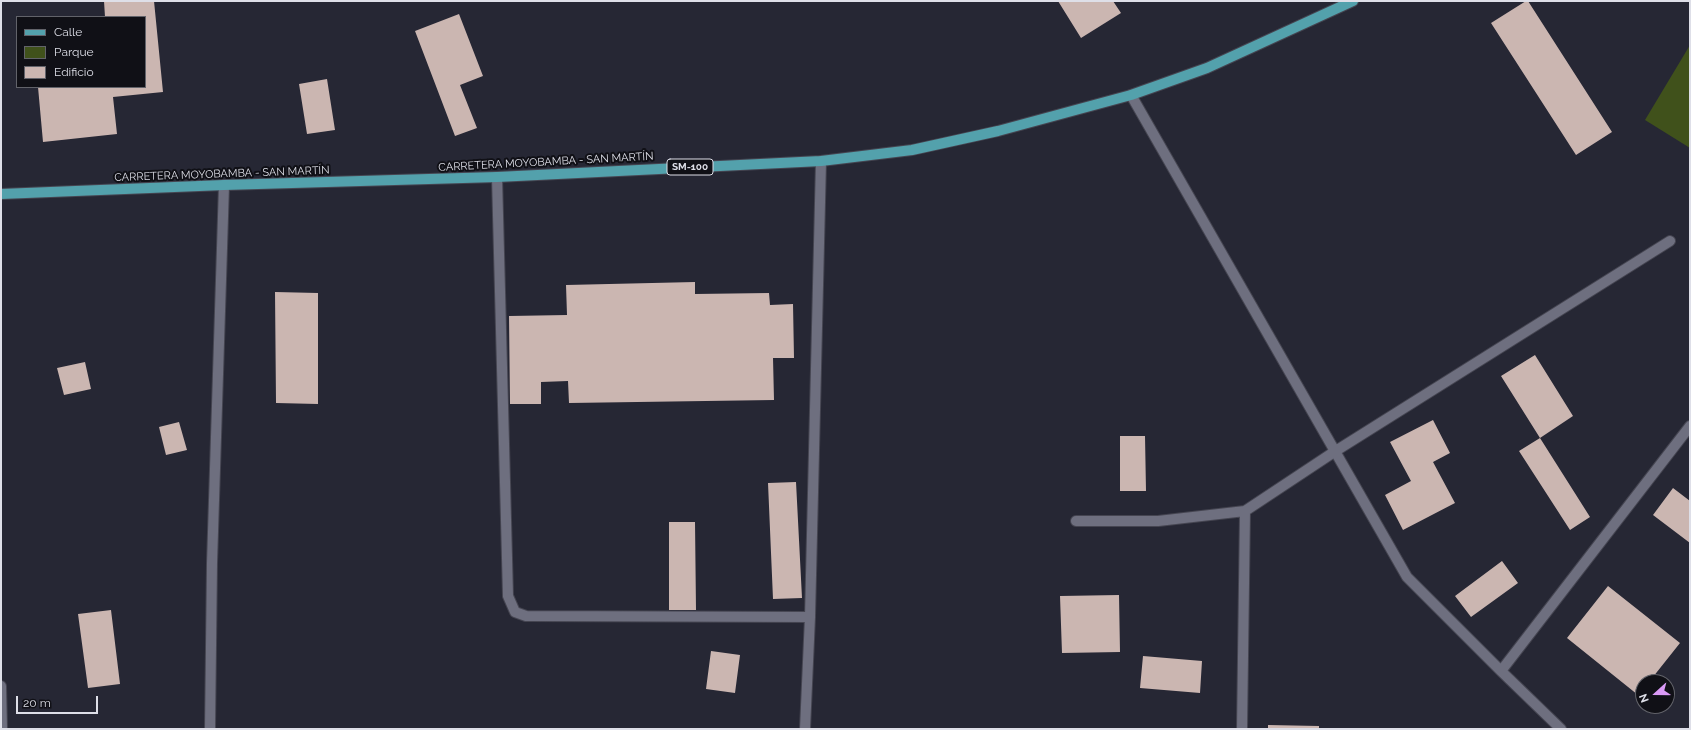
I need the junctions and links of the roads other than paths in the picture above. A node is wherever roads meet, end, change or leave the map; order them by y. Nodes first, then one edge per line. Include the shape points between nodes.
1 (1353, 1) edge
2 (1131, 95) junction
3 (821, 161) junction
4 (497, 177) junction
5 (224, 185) junction
6 (1, 194) edge
7 (1670, 241) dead end
8 (1690, 426) edge
9 (1334, 452) junction
10 (1246, 511) junction
11 (1076, 521) dead end
12 (810, 617) junction
13 (1501, 671) junction
14 (1, 686) edge
15 (2, 729) edge
16 (210, 729) edge
17 (805, 729) edge
18 (1242, 729) edge
19 (1561, 729) edge

1 - 2 main road, CARRETERA MOYOBAMBA - SAN MARTÍN / SM-100 via 1207,68
2 - 3 main road, CARRETERA MOYOBAMBA - SAN MARTÍN / SM-100 via 998,131 919,149
2 - 9 street
3 - 4 main road, CARRETERA MOYOBAMBA - SAN MARTÍN / SM-100
3 - 12 street
4 - 5 main road, CARRETERA MOYOBAMBA - SAN MARTÍN / SM-100
4 - 12 street via 508,596 515,612 526,616
5 - 6 main road, CARRETERA MOYOBAMBA - SAN MARTÍN / SM-100
5 - 16 street via 212,555
7 - 9 street
8 - 13 street
9 - 10 street
9 - 13 street via 1407,577
10 - 11 street via 1158,521
10 - 18 street
12 - 17 street
13 - 19 street
14 - 15 street

